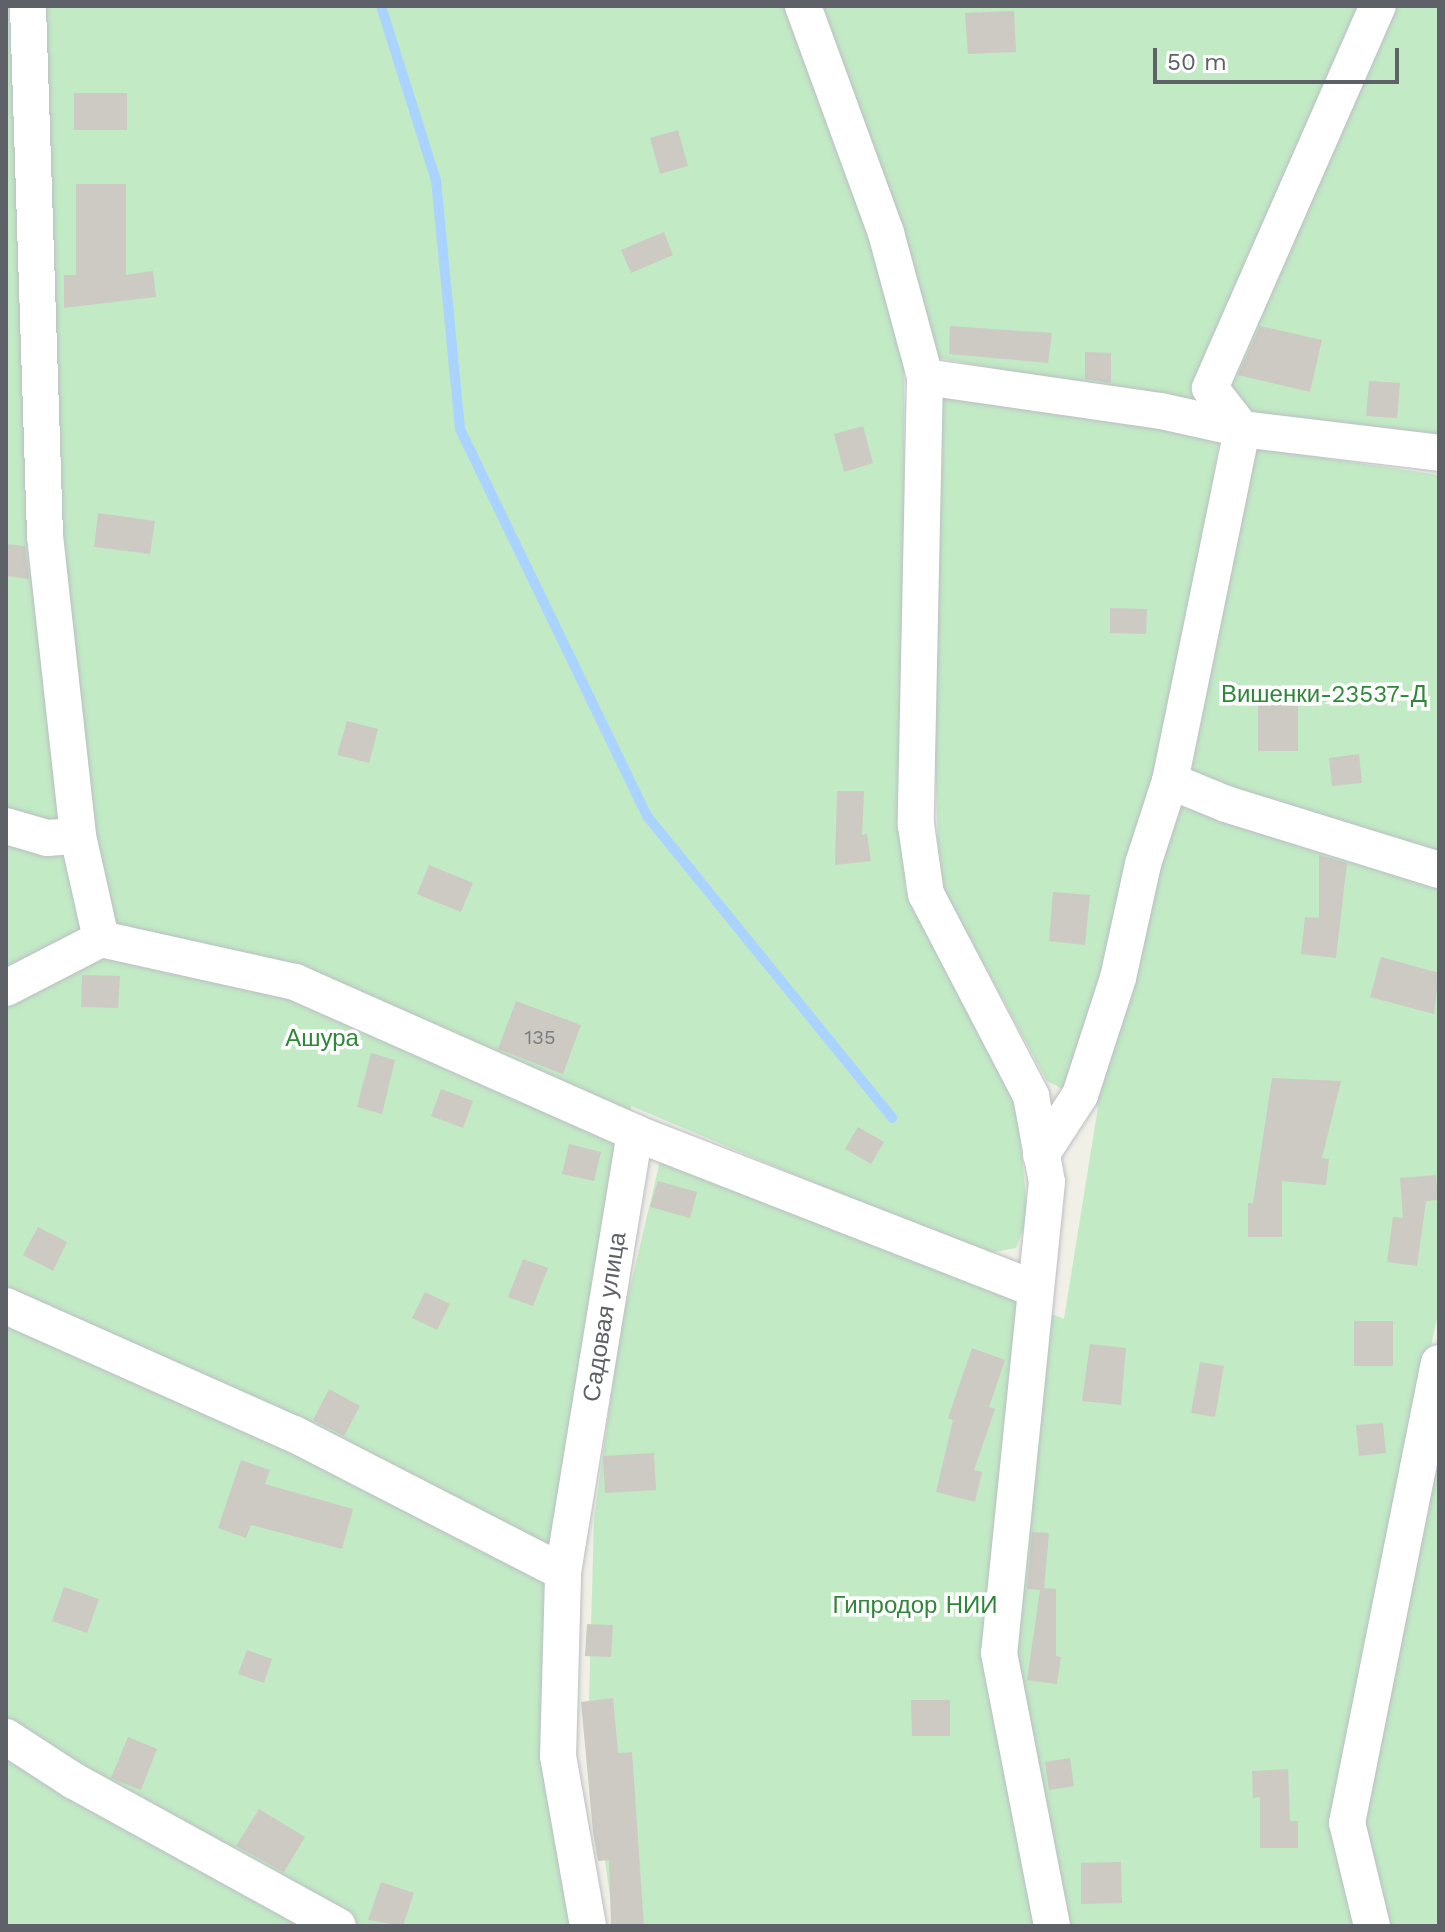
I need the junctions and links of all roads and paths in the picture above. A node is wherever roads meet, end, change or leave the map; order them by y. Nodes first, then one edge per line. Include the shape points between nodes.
1 (28, 6) edge
2 (803, 6) edge
3 (1378, 6) edge
4 (925, 377) junction
5 (1242, 429) junction
6 (1439, 453) edge
7 (1170, 781) junction
8 (6, 826) edge
9 (78, 836) junction
10 (1439, 870) edge
11 (101, 939) junction
12 (6, 988) edge
13 (635, 1133) junction
14 (1041, 1155) junction
15 (1035, 1289) junction
16 (6, 1306) edge
17 (1439, 1363) edge
18 (563, 1572) junction
19 (6, 1737) edge
20 (338, 1926) edge
21 (588, 1926) edge
22 (1052, 1926) edge
23 (1372, 1926) edge

1 - 9 street via 45,536
2 - 4 street via 886,233
3 - 5 street via 1210,388
4 - 5 street via 1161,411
4 - 14 street via 918,839 926,894 1031,1096
5 - 6 street
5 - 7 street
7 - 10 street via 1226,804
7 - 14 street via 1143,864 1118,978 1080,1095
8 - 9 street via 47,838
9 - 11 street
11 - 12 street
11 - 13 street via 295,982
13 - 15 street
13 - 18 street, Садовая улица
14 - 15 street via 1047,1182
15 - 22 street via 999,1653
16 - 18 street via 294,1434
17 - 23 street via 1347,1823
18 - 21 street, Садовая улица via 558,1756
19 - 20 street via 74,1781

